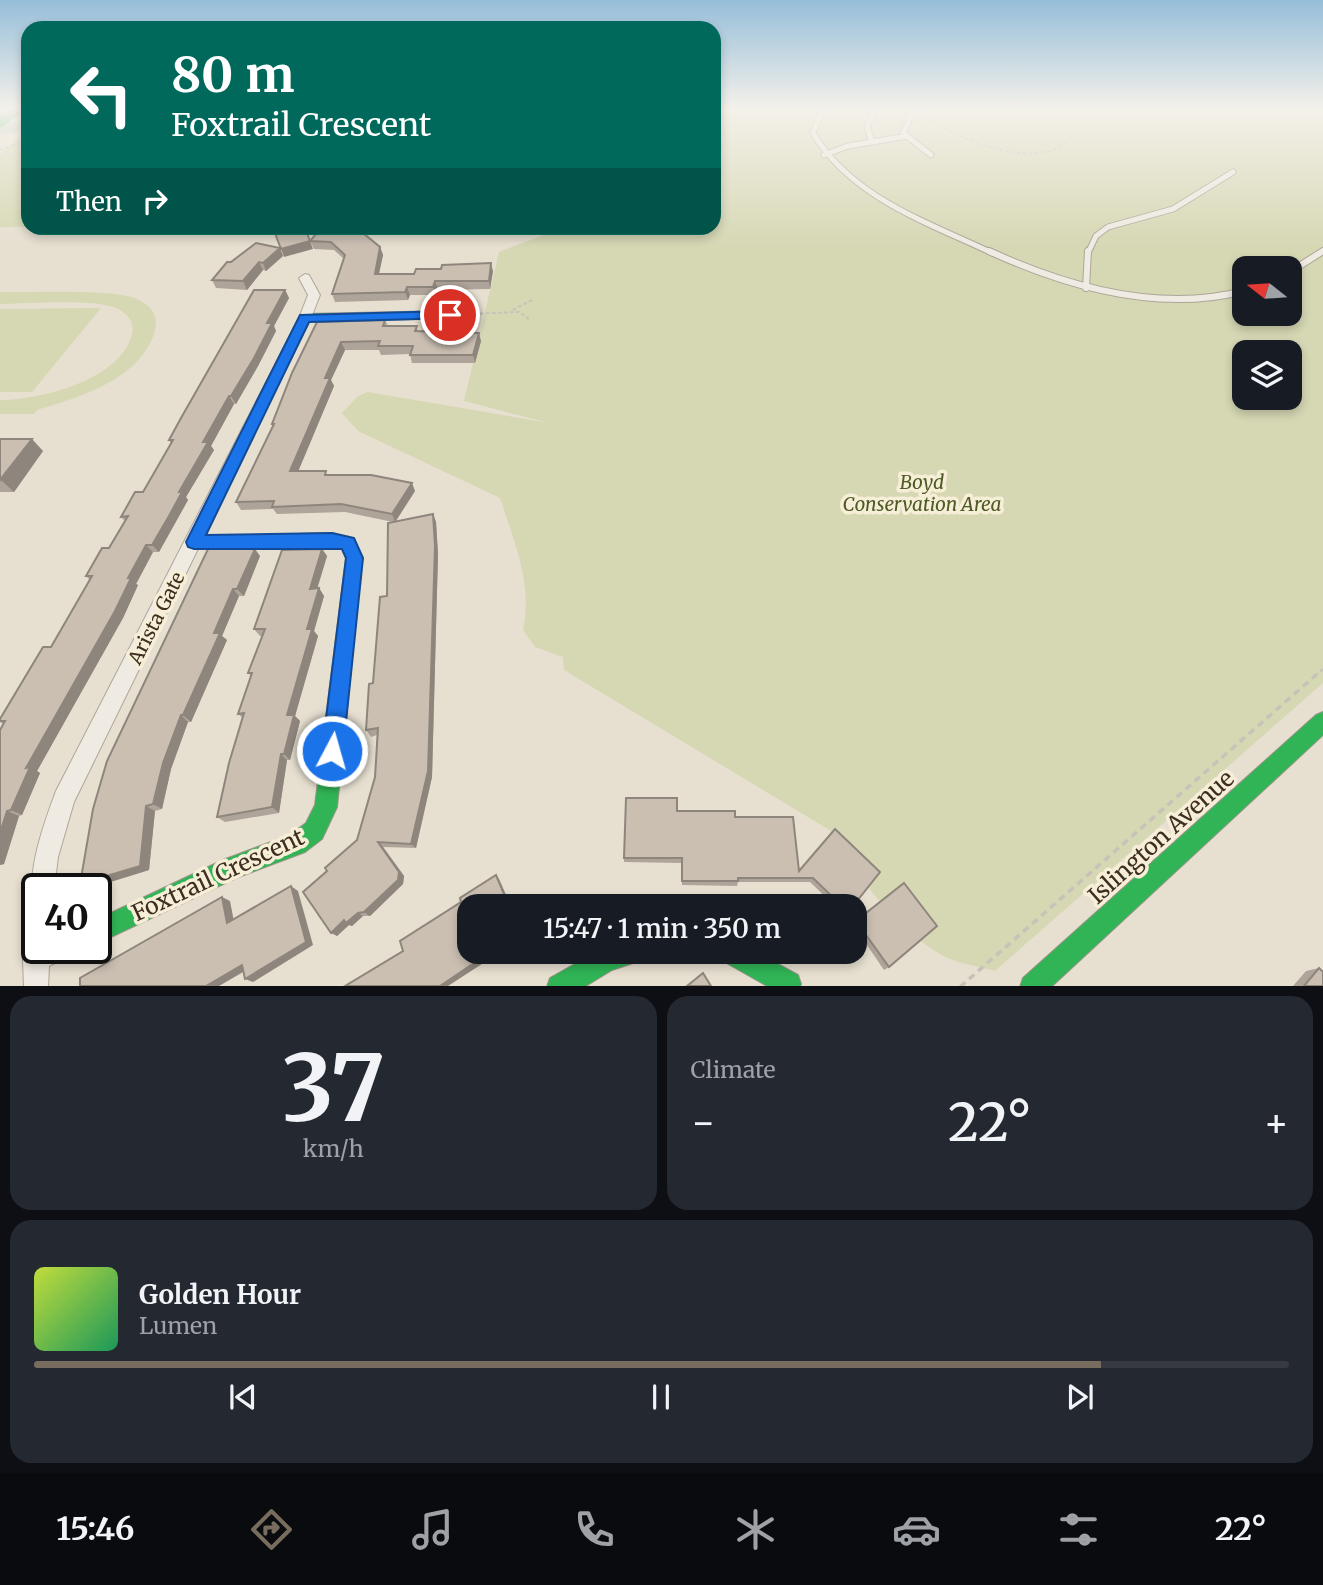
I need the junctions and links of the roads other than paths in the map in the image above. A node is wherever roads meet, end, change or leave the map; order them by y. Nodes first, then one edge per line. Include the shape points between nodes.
1 (825, 156) edge
2 (1233, 172) dead end
3 (1323, 251) edge
4 (1302, 264) edge
5 (305, 278) dead end
6 (1086, 288) junction
7 (1232, 293) edge
8 (450, 315) road end
9 (305, 318) junction
10 (194, 542) junction
11 (1323, 722) edge
12 (45, 873) edge
13 (112, 924) edge
14 (36, 964) edge
15 (599, 964) edge
16 (753, 964) edge
17 (789, 984) dead end
18 (36, 986) edge
19 (559, 986) edge
20 (1032, 986) edge

1 - 6 lane via 870,194 1006,260
2 - 6 lane via 1154,217 1116,224 1097,235 1089,247
3 - 4 lane
5 - 9 street, Arista Gate via 314,295
6 - 7 lane via 1132,296 1204,299
8 - 9 street
9 - 10 street, Arista Gate
10 - 12 street, Arista Gate via 64,799
10 - 13 street, Foxtrail Crescent via 348,543 354,558 326,807 314,831 297,844 231,868
11 - 20 street, Islington Avenue
14 - 18 street
15 - 19 street
16 - 17 street

